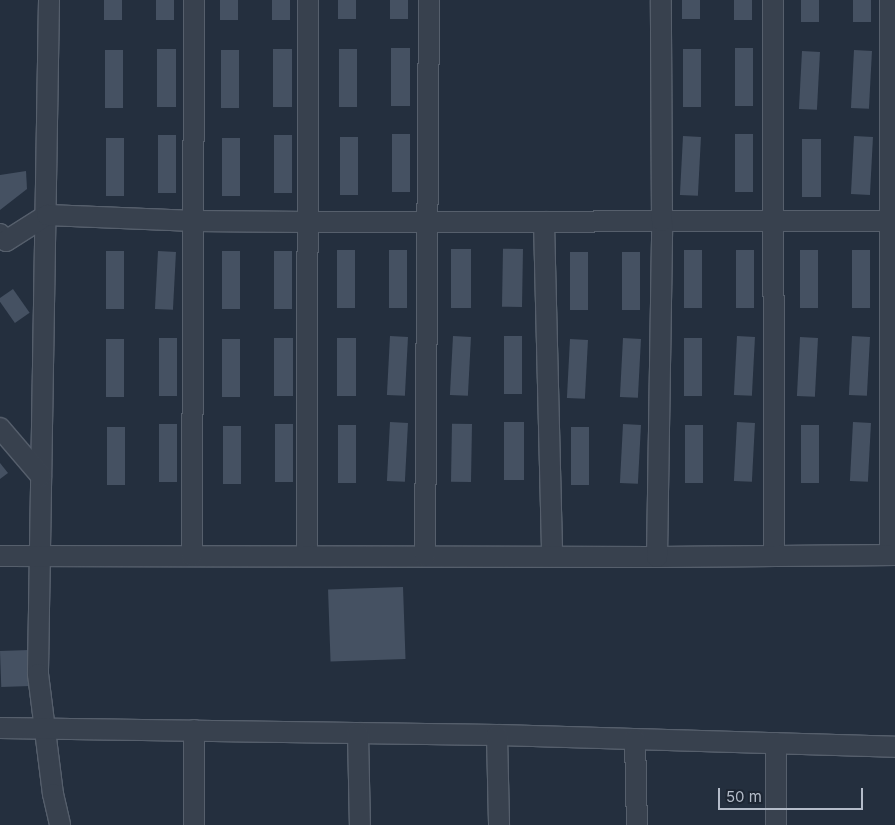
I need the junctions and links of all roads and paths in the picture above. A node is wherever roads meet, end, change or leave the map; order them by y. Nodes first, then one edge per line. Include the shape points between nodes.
1 (50, 0) edge
2 (194, 0) edge
3 (308, 0) edge
4 (429, 0) edge
5 (661, 0) edge
6 (773, 0) edge
7 (890, 0) edge
8 (47, 215) junction
9 (195, 221) junction
10 (662, 221) junction
11 (893, 221) edge
12 (308, 222) junction
13 (426, 222) junction
14 (544, 222) junction
15 (773, 222) junction
16 (2, 240) edge
17 (0, 428) edge
18 (41, 476) junction
19 (307, 555) junction
20 (892, 555) edge
21 (0, 556) edge
22 (40, 556) junction
23 (192, 556) junction
24 (425, 556) junction
25 (552, 556) junction
26 (774, 556) junction
27 (657, 557) junction
28 (0, 728) edge
29 (45, 728) junction
30 (194, 730) junction
31 (358, 733) junction
32 (498, 735) junction
33 (635, 739) junction
34 (776, 743) junction
35 (895, 747) edge
36 (60, 825) edge
37 (194, 825) edge
38 (360, 825) edge
39 (498, 825) edge
40 (637, 825) edge
41 (776, 825) edge

1 - 8 street
2 - 9 street
3 - 12 street
4 - 13 street
5 - 10 street
6 - 15 street
7 - 11 street
8 - 9 street
8 - 16 street
8 - 18 street
9 - 12 street
9 - 23 street
10 - 14 street
10 - 15 street
10 - 27 street
11 - 15 street
11 - 20 street
12 - 13 street
12 - 19 street
13 - 14 street
13 - 24 street
14 - 25 street
15 - 26 street
17 - 18 street
18 - 22 street
19 - 23 street
19 - 24 street
20 - 26 street
21 - 22 street
22 - 23 street
22 - 29 street via 38,674
24 - 25 street
25 - 27 street
26 - 27 street
28 - 29 street
29 - 30 street
29 - 36 street
30 - 31 street
30 - 37 street
31 - 32 street
31 - 38 street
32 - 33 street
32 - 39 street
33 - 34 street
33 - 40 street
34 - 35 street
34 - 41 street

